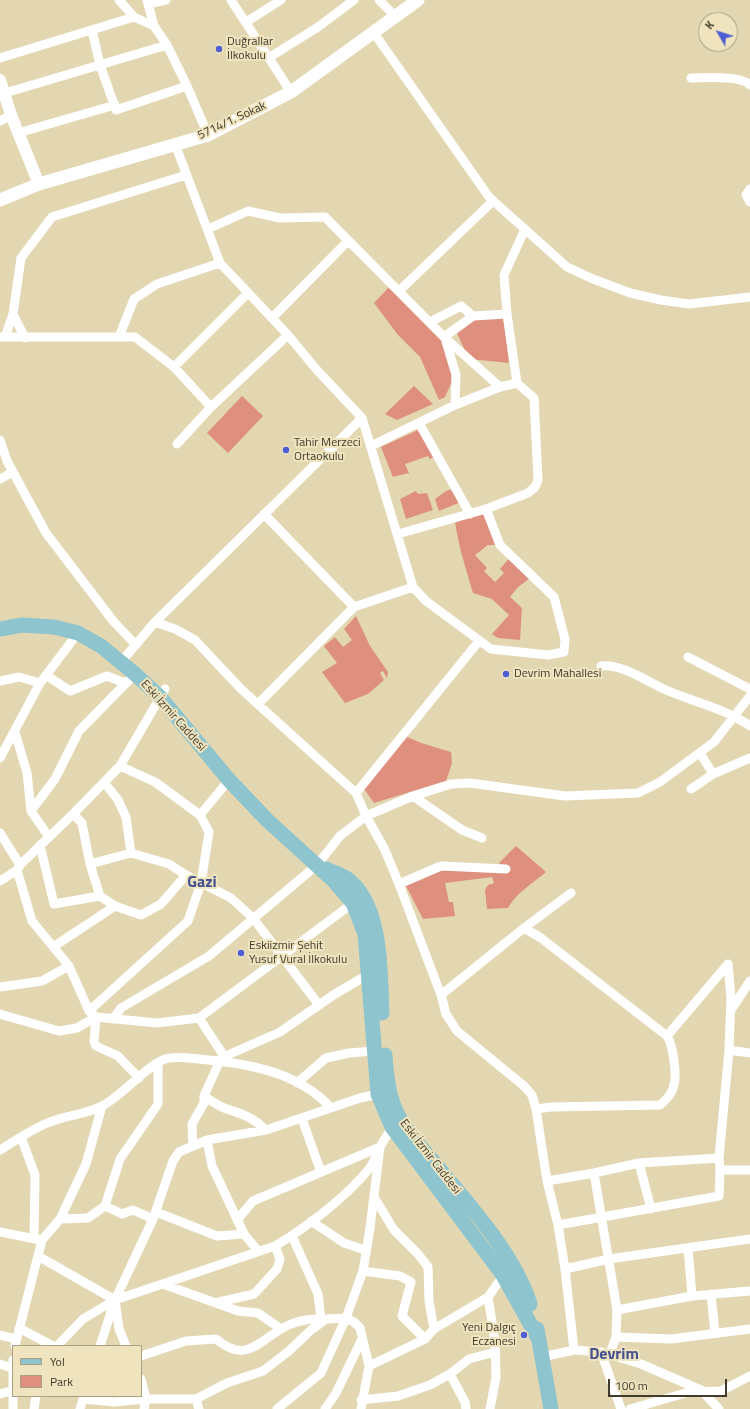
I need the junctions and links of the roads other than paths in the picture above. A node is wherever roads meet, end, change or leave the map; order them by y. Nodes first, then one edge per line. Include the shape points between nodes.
1 (119, 0) edge
2 (166, 0) edge
3 (230, 0) edge
4 (281, 0) edge
5 (354, 0) edge
6 (379, 0) edge
7 (418, 0) edge
8 (148, 2) edge
9 (134, 17) junction
10 (396, 17) junction
11 (246, 22) junction
12 (154, 26) junction
13 (92, 30) junction
14 (374, 33) junction
15 (167, 45) junction
16 (270, 57) junction
17 (0, 58) edge
18 (100, 65) junction
19 (691, 78) dead end
20 (0, 80) edge
21 (750, 85) edge
22 (187, 86) junction
23 (291, 92) junction
24 (5, 93) junction
25 (115, 105) junction
26 (11, 115) junction
27 (0, 121) edge
28 (18, 133) junction
29 (208, 135) junction
30 (175, 144) junction
31 (186, 175) junction
32 (39, 184) junction
33 (750, 189) edge
34 (0, 200) edge
35 (493, 201) junction
36 (750, 202) edge
37 (208, 228) junction
38 (525, 229) junction
39 (348, 241) junction
40 (220, 263) junction
41 (399, 291) junction
42 (248, 293) junction
43 (750, 298) edge
44 (13, 314) junction
45 (507, 314) junction
46 (473, 316) junction
47 (272, 318) junction
48 (430, 322) junction
49 (288, 335) junction
50 (3, 337) edge
51 (119, 337) junction
52 (444, 337) junction
53 (25, 338) junction
54 (174, 367) junction
55 (517, 383) junction
56 (500, 387) junction
57 (455, 405) junction
58 (211, 407) junction
59 (362, 418) junction
60 (419, 423) junction
61 (0, 440) edge
62 (178, 444) dead end
63 (371, 446) junction
64 (13, 472) junction
65 (0, 479) edge
66 (486, 509) junction
67 (264, 514) junction
68 (470, 514) junction
69 (398, 534) junction
70 (413, 587) junction
71 (354, 607) junction
72 (0, 622) edge
73 (155, 622) junction
74 (0, 630) edge
75 (78, 633) junction
76 (479, 641) junction
77 (128, 654) junction
78 (688, 657) dead end
79 (601, 666) dead end
80 (46, 675) junction
81 (130, 678) junction
82 (0, 681) edge
83 (40, 683) junction
84 (750, 688) edge
85 (162, 693) junction
86 (750, 696) edge
87 (258, 704) junction
88 (735, 715) junction
89 (750, 726) edge
90 (14, 732) junction
91 (700, 753) junction
92 (0, 756) edge
93 (750, 758) edge
94 (120, 766) junction
95 (713, 774) junction
96 (229, 780) junction
97 (104, 782) junction
98 (691, 790) dead end
99 (356, 792) junction
100 (413, 796) junction
101 (31, 811) junction
102 (73, 814) junction
103 (200, 815) junction
104 (366, 816) junction
105 (0, 834) edge
106 (50, 837) junction
107 (482, 838) dead end
108 (40, 845) junction
109 (131, 853) junction
110 (90, 864) junction
111 (317, 864) junction
112 (18, 868) junction
113 (506, 869) dead end
114 (186, 875) junction
115 (0, 881) edge
116 (201, 883) junction
117 (399, 884) junction
118 (571, 893) dead end
119 (100, 896) junction
120 (354, 903) junction
121 (115, 906) junction
122 (253, 918) junction
123 (524, 928) junction
124 (53, 947) junction
125 (283, 958) junction
126 (69, 966) junction
127 (369, 974) junction
128 (750, 981) edge
129 (0, 987) edge
130 (441, 995) junction
131 (319, 1005) junction
132 (730, 1010) junction
133 (89, 1011) junction
134 (0, 1014) edge
135 (96, 1017) junction
136 (199, 1018) junction
137 (113, 1019) junction
138 (668, 1036) junction
139 (729, 1050) junction
140 (374, 1051) junction
141 (750, 1053) edge
142 (221, 1058) junction
143 (158, 1063) junction
144 (139, 1078) junction
145 (297, 1083) junction
146 (378, 1094) junction
147 (204, 1096) junction
148 (102, 1106) junction
149 (331, 1108) junction
150 (536, 1109) junction
151 (302, 1119) junction
152 (392, 1127) junction
153 (266, 1130) junction
154 (21, 1137) junction
155 (207, 1140) junction
156 (193, 1146) junction
157 (380, 1147) junction
158 (0, 1150) edge
159 (719, 1158) junction
160 (639, 1163) junction
161 (720, 1170) junction
162 (750, 1170) edge
163 (321, 1172) junction
164 (594, 1173) junction
165 (547, 1181) junction
166 (374, 1196) junction
167 (104, 1206) junction
168 (651, 1209) junction
169 (154, 1216) junction
170 (602, 1218) junction
171 (60, 1219) junction
172 (237, 1220) junction
173 (311, 1221) junction
174 (558, 1225) junction
175 (0, 1232) edge
176 (244, 1234) junction
177 (292, 1236) junction
178 (38, 1240) junction
179 (750, 1240) edge
180 (275, 1246) junction
181 (688, 1248) junction
182 (365, 1250) junction
183 (258, 1251) junction
184 (38, 1256) junction
185 (609, 1259) junction
186 (508, 1269) junction
187 (566, 1269) junction
188 (363, 1271) junction
189 (163, 1284) junction
190 (750, 1291) edge
191 (711, 1294) junction
192 (692, 1296) junction
193 (488, 1297) junction
194 (115, 1300) junction
195 (219, 1302) junction
196 (617, 1310) junction
197 (346, 1318) junction
198 (323, 1319) junction
199 (19, 1328) junction
200 (281, 1329) junction
201 (434, 1329) junction
202 (750, 1329) edge
203 (715, 1333) junction
204 (0, 1335) edge
205 (616, 1337) junction
206 (362, 1339) junction
207 (425, 1339) junction
208 (15, 1343) edge
209 (51, 1345) edge
210 (58, 1345) edge
211 (100, 1345) edge
212 (126, 1345) edge
213 (574, 1350) junction
214 (495, 1352) junction
215 (605, 1354) junction
216 (142, 1356) edge
217 (542, 1357) junction
218 (0, 1364) edge
219 (12, 1364) edge
220 (369, 1366) junction
221 (450, 1374) junction
222 (750, 1376) edge
223 (142, 1383) edge
224 (701, 1390) junction
225 (12, 1391) joint
226 (0, 1394) edge
227 (12, 1397) edge
228 (36, 1397) edge
229 (83, 1397) edge
230 (146, 1399) junction
231 (196, 1399) junction
232 (361, 1405) edge
233 (13, 1409) edge
234 (34, 1409) edge
235 (80, 1409) edge
236 (144, 1409) edge
237 (199, 1409) edge
238 (277, 1409) edge
239 (326, 1409) edge
240 (466, 1409) edge
241 (490, 1409) edge
242 (551, 1409) edge
243 (621, 1409) edge
244 (630, 1409) edge
245 (719, 1409) edge

1 - 9 street
2 - 8 street
3 - 11 street
4 - 11 street
5 - 16 street via 318,27
6 - 10 street
7 - 10 main road, 5714/1. Sokak
8 - 12 street
9 - 12 street
9 - 13 street
10 - 14 main road, 5714/1. Sokak
11 - 16 street
12 - 15 street
13 - 17 street
13 - 18 street
14 - 23 main road, 5714/1. Sokak
14 - 35 street
15 - 18 street
15 - 22 street
16 - 23 street
18 - 24 street
18 - 25 street
19 - 21 street via 736,79 746,81
20 - 24 street
22 - 25 street via 116,110
22 - 29 street
23 - 29 main road, 5714/1. Sokak
24 - 26 street
25 - 28 street
26 - 27 street
26 - 28 street
28 - 32 street
29 - 30 main road, 5714/1. Sokak
30 - 31 street
30 - 32 main road, 5714/1. Sokak
31 - 37 street
31 - 44 street via 52,217 21,258
32 - 34 main road, 5714/1. Sokak
33 - 36 street via 746,195
35 - 38 street
35 - 41 street
37 - 39 street via 248,211 280,218 325,217
37 - 40 street
38 - 43 street via 567,267 630,293 689,304
38 - 45 street via 504,275
39 - 41 street
39 - 47 street
40 - 42 street
40 - 51 street via 157,284 134,299
41 - 48 street
42 - 47 street
42 - 54 street
44 - 50 street
44 - 53 street
45 - 46 street
45 - 55 street
46 - 48 street via 461,306
46 - 52 street
47 - 49 street
48 - 52 street
49 - 58 street
49 - 59 street
50 - 53 street
51 - 53 street
51 - 54 street via 135,337
52 - 56 street
52 - 57 street via 456,375
54 - 58 street
55 - 56 street
55 - 66 street via 534,398 538,480 528,493
56 - 57 street
57 - 60 street
58 - 62 street
59 - 63 street
59 - 67 street
60 - 63 street
60 - 68 street
61 - 64 street
63 - 69 street
64 - 65 street
64 - 77 street via 46,533 114,622
66 - 68 street
66 - 76 street via 500,545 554,596 565,639 564,652 548,655 491,649
67 - 71 street
67 - 73 street
68 - 69 street
69 - 70 street
70 - 71 street
70 - 76 street
71 - 87 street
72 - 77 main road via 33,616 56,618 98,633
73 - 77 street
73 - 87 street via 195,640
74 - 75 main road, Eski İzmir Caddesi via 22,625 54,627
75 - 77 main road, Eski İzmir Caddesi via 101,646
75 - 80 street
76 - 99 street
77 - 81 main road, Eski İzmir Caddesi
77 - 85 main road
78 - 84 street
79 - 88 street via 610,665 667,690
80 - 81 street via 70,691 108,676
80 - 83 street
81 - 85 main road, Eski İzmir Caddesi
81 - 101 street via 79,731 55,779
82 - 83 street via 19,677
83 - 90 street
85 - 94 street
85 - 96 main road, Eski İzmir Caddesi
86 - 88 street
87 - 99 street
88 - 89 street
88 - 91 street via 714,742
90 - 92 street
90 - 101 street via 26,773
91 - 95 street
91 - 100 street via 660,782 638,793 565,796 470,783 451,784
93 - 95 street
94 - 97 street
94 - 103 street via 155,782
95 - 98 street
96 - 103 street
96 - 111 main road, Eski İzmir Caddesi via 267,820
97 - 102 street
97 - 109 street via 118,800 126,817
99 - 104 street
100 - 104 street
100 - 107 street via 462,830
101 - 106 street
102 - 106 street
102 - 110 street via 82,823
103 - 116 street via 209,832
104 - 111 street via 340,836
104 - 117 street via 384,848
105 - 112 street
106 - 108 street
108 - 112 street
108 - 119 street via 54,904
109 - 110 street
109 - 114 street via 169,864
110 - 119 street
111 - 120 main road, Eski İzmir Caddesi
111 - 122 street
111 - 186 main road, Eski İzmir Caddesi via 346,878 361,895 372,915 377,935 380,969 385,1067 396,1112 408,1131 487,1229
112 - 115 street
112 - 124 street via 32,921
113 - 117 street via 441,866
114 - 116 street
114 - 121 street via 161,904 141,915
116 - 122 street via 230,898
116 - 133 street via 188,921
117 - 130 street
118 - 123 street
119 - 121 street
120 - 125 street
120 - 127 main road, Eski İzmir Caddesi via 364,934
121 - 124 street
122 - 125 street
122 - 137 street via 209,956 121,1008
123 - 130 street
123 - 138 street via 541,938
124 - 126 street
125 - 131 street
125 - 136 street
126 - 129 street via 42,981
126 - 133 street
127 - 131 street
127 - 140 main road, Eski İzmir Caddesi
128 - 132 street
130 - 150 street via 446,1014 457,1031 524,1086 532,1095
131 - 142 street via 280,1032
132 - 138 street via 728,964
132 - 139 street
133 - 135 street
134 - 135 street via 59,1031 77,1028
135 - 137 street
135 - 144 street via 96,1046 118,1056
136 - 137 street via 157,1023
136 - 142 street
138 - 150 street via 672,1043 675,1084 669,1097 660,1105 559,1106
139 - 141 street
139 - 159 street
140 - 145 street via 326,1058
140 - 146 main road, Eski İzmir Caddesi
142 - 143 street via 171,1058
142 - 145 street via 255,1067
142 - 147 street
143 - 144 street
143 - 167 street via 158,1104 120,1159
144 - 148 street
145 - 149 street
146 - 149 street
146 - 152 main road, Eski İzmir Caddesi
147 - 153 street via 223,1107 255,1119
147 - 156 street via 204,1103 192,1124
148 - 154 street via 51,1121
148 - 171 street via 86,1164
149 - 151 street
150 - 165 street
151 - 153 street
151 - 163 street
152 - 157 street
152 - 186 main road, Eski İzmir Caddesi
153 - 155 street
154 - 158 street
154 - 178 street via 35,1175
155 - 156 street
155 - 172 street via 212,1166
156 - 169 street via 179,1152 172,1161
157 - 163 street
157 - 166 street
157 - 173 street via 370,1169 338,1200
159 - 160 street
159 - 161 street
160 - 164 street
160 - 168 street
161 - 162 street
161 - 168 street via 719,1196
163 - 172 street via 253,1201
164 - 165 street
164 - 170 street
165 - 174 street
166 - 182 street
166 - 201 street via 394,1230 428,1267 429,1301
167 - 169 street via 122,1214 133,1210
167 - 171 street via 88,1218
168 - 170 street
169 - 176 street via 217,1236
169 - 194 street
170 - 174 street
170 - 185 street
171 - 178 street
172 - 176 street
173 - 177 street
173 - 182 street via 344,1243
174 - 187 street
175 - 178 street
176 - 183 street
177 - 180 street
177 - 198 street via 318,1294
178 - 184 street
179 - 181 street
180 - 183 street
180 - 195 street via 280,1259 277,1269 254,1294
181 - 185 street
181 - 192 street
182 - 188 street
183 - 189 street
184 - 194 street
184 - 199 street
185 - 187 street
185 - 196 street
186 - 193 street
186 - 217 main road, Eski İzmir Caddesi via 538,1338
187 - 213 street
188 - 197 street
188 - 207 street via 400,1276 411,1282 402,1316
189 - 194 street
189 - 195 street
190 - 191 street
191 - 192 street
191 - 203 street
192 - 196 street
193 - 201 street
193 - 214 street
194 - 210 street via 83,1319
194 - 211 street
194 - 212 street via 119,1329
195 - 200 street via 238,1311 258,1313
196 - 205 street
197 - 198 street
197 - 206 street via 360,1328
197 - 238 street via 321,1373
198 - 200 street via 296,1322
198 - 231 street via 263,1371 227,1383
199 - 208 street
199 - 209 street
200 - 216 street via 257,1347 242,1350 227,1348 216,1339 186,1341
201 - 207 street
202 - 203 street
203 - 205 street via 671,1339
204 - 208 street
205 - 215 street
206 - 220 street
206 - 239 street
207 - 220 street
213 - 215 street
213 - 217 street
214 - 221 street via 469,1359
214 - 241 street via 496,1377
215 - 224 street via 641,1364
215 - 243 street
217 - 242 main road, Eski İzmir Caddesi
218 - 219 street
219 - 225 street
220 - 232 street
221 - 232 street via 430,1386
221 - 240 street via 465,1402
222 - 224 street via 721,1391
223 - 230 street
224 - 244 street
224 - 245 street
225 - 226 street
227 - 233 street
228 - 234 street
229 - 230 street via 114,1402
229 - 235 street
230 - 231 street
230 - 236 street
231 - 237 street

